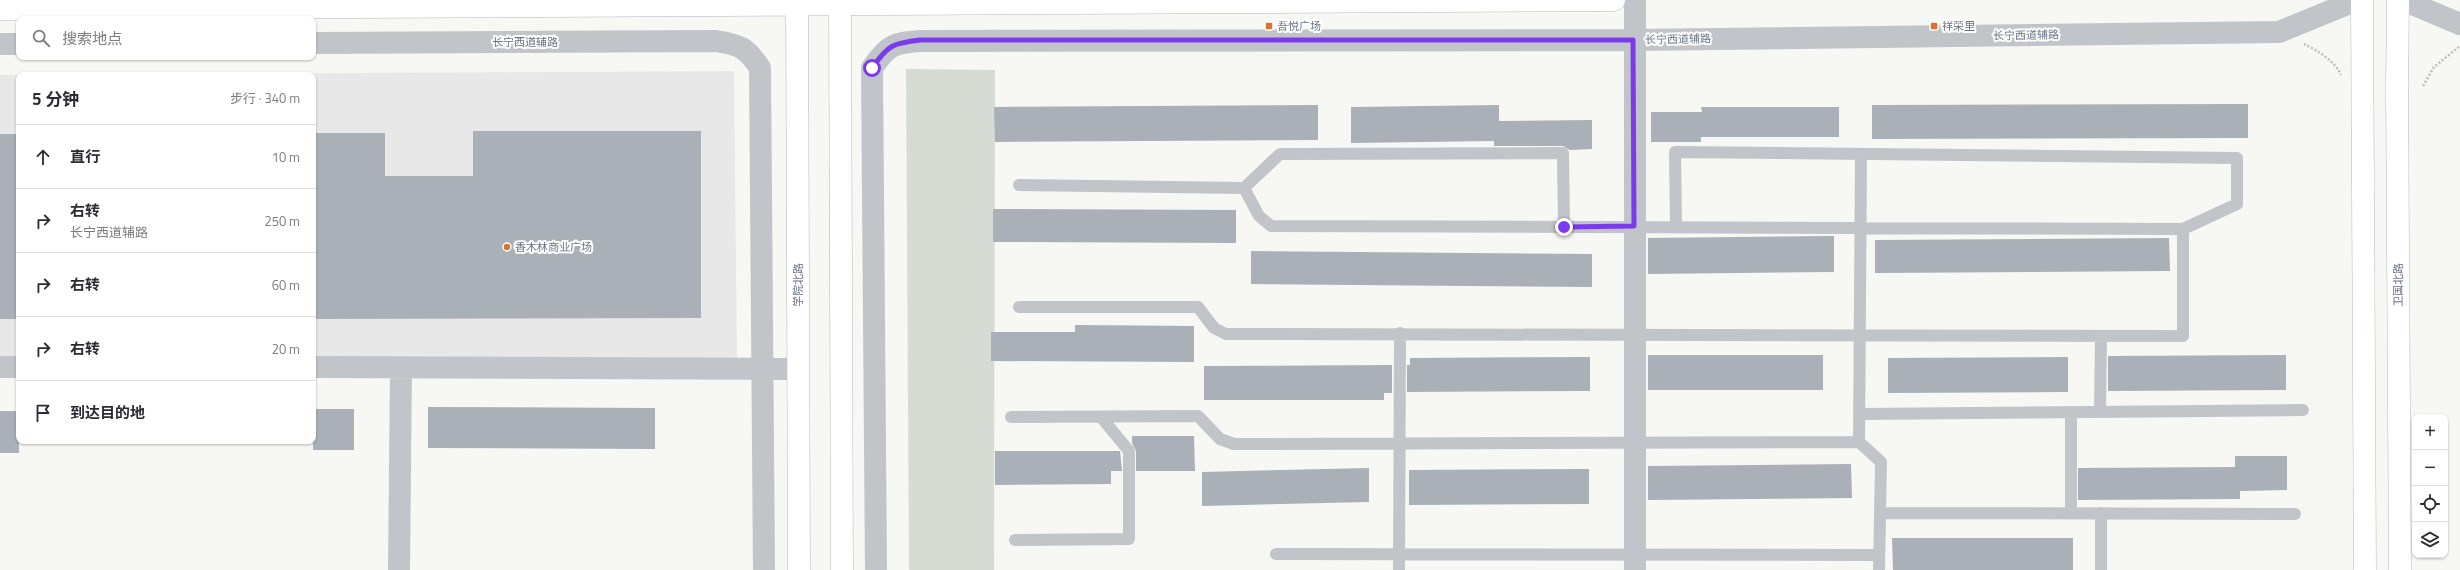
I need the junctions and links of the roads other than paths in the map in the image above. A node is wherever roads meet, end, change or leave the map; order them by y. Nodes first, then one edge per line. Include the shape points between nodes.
1 (1614, 0) edge
2 (1635, 0) edge
3 (2357, 0) edge
4 (2362, 0) edge
5 (2398, 0) edge
6 (2402, 0) edge
7 (797, 2) edge
8 (840, 2) edge
9 (0, 9) edge
10 (2460, 24) edge
11 (1633, 40) junction
12 (316, 43) edge
13 (0, 44) edge
14 (16, 44) edge
15 (1861, 154) junction
16 (1018, 185) dead end
17 (1244, 188) junction
18 (1634, 226) junction
19 (1676, 226) junction
20 (1564, 227) junction
21 (1860, 227) junction
22 (2183, 229) junction
23 (1019, 307) dead end
24 (1400, 333) junction
25 (1634, 334) junction
26 (1859, 336) junction
27 (2101, 337) junction
28 (0, 366) edge
29 (16, 367) edge
30 (316, 367) edge
31 (401, 368) junction
32 (763, 369) junction
33 (799, 369) junction
34 (2303, 410) dead end
35 (2071, 412) junction
36 (2100, 412) junction
37 (1859, 414) junction
38 (1011, 417) dead end
39 (1101, 417) junction
40 (1399, 442) junction
41 (1859, 442) junction
42 (1634, 443) junction
43 (1880, 513) junction
44 (2071, 513) junction
45 (2101, 513) junction
46 (2295, 514) dead end
47 (1015, 540) dead end
48 (1276, 554) dead end
49 (1399, 554) junction
50 (1879, 555) junction
51 (1635, 562) edge
52 (400, 570) edge
53 (764, 570) edge
54 (799, 570) edge
55 (842, 570) edge
56 (876, 570) edge
57 (1399, 570) edge
58 (1879, 570) edge
59 (2101, 570) edge
60 (2365, 570) edge
61 (2400, 570) edge

1 - 8 main road
2 - 11 street
3 - 11 street, 长宁西道辅路 via 2278,32
4 - 60 main road
5 - 61 main road, 卫国北路
6 - 10 street
7 - 8 main road
7 - 9 main road
7 - 33 main road, 学院北路
8 - 55 main road
11 - 18 street
11 - 56 street, 长宁西道辅路 via 920,40 896,43 884,50 872,68
12 - 32 street, 长宁西道辅路 via 716,41 738,45 749,52 760,68
13 - 14 street
15 - 19 lane via 1675,152
15 - 21 lane
15 - 22 lane via 2237,158 2237,204
16 - 17 lane
17 - 20 lane via 1259,216 1271,226
17 - 20 lane via 1280,154 1563,153
18 - 19 lane
18 - 20 lane
18 - 25 street
19 - 21 lane
21 - 22 lane
21 - 26 lane
22 - 27 lane via 2182,336
23 - 24 lane via 1198,307 1214,328 1226,334
24 - 25 lane
24 - 40 lane
25 - 26 lane
25 - 42 street
26 - 27 lane
26 - 37 lane
27 - 36 lane
28 - 29 street
30 - 31 street
31 - 32 street
31 - 52 street
32 - 33 street
32 - 53 street
33 - 54 main road, 学院北路
34 - 36 lane
35 - 36 lane
35 - 37 lane
35 - 44 lane
37 - 41 lane
38 - 39 lane
39 - 40 lane via 1198,416 1220,439 1234,444
39 - 47 lane via 1129,452 1130,539
40 - 42 lane
40 - 49 lane
41 - 42 lane
41 - 43 lane via 1881,462
42 - 51 street
43 - 44 lane
43 - 50 lane
44 - 45 lane
45 - 46 lane
45 - 59 lane
48 - 49 lane
49 - 51 lane
49 - 57 lane
50 - 51 lane
50 - 58 lane

